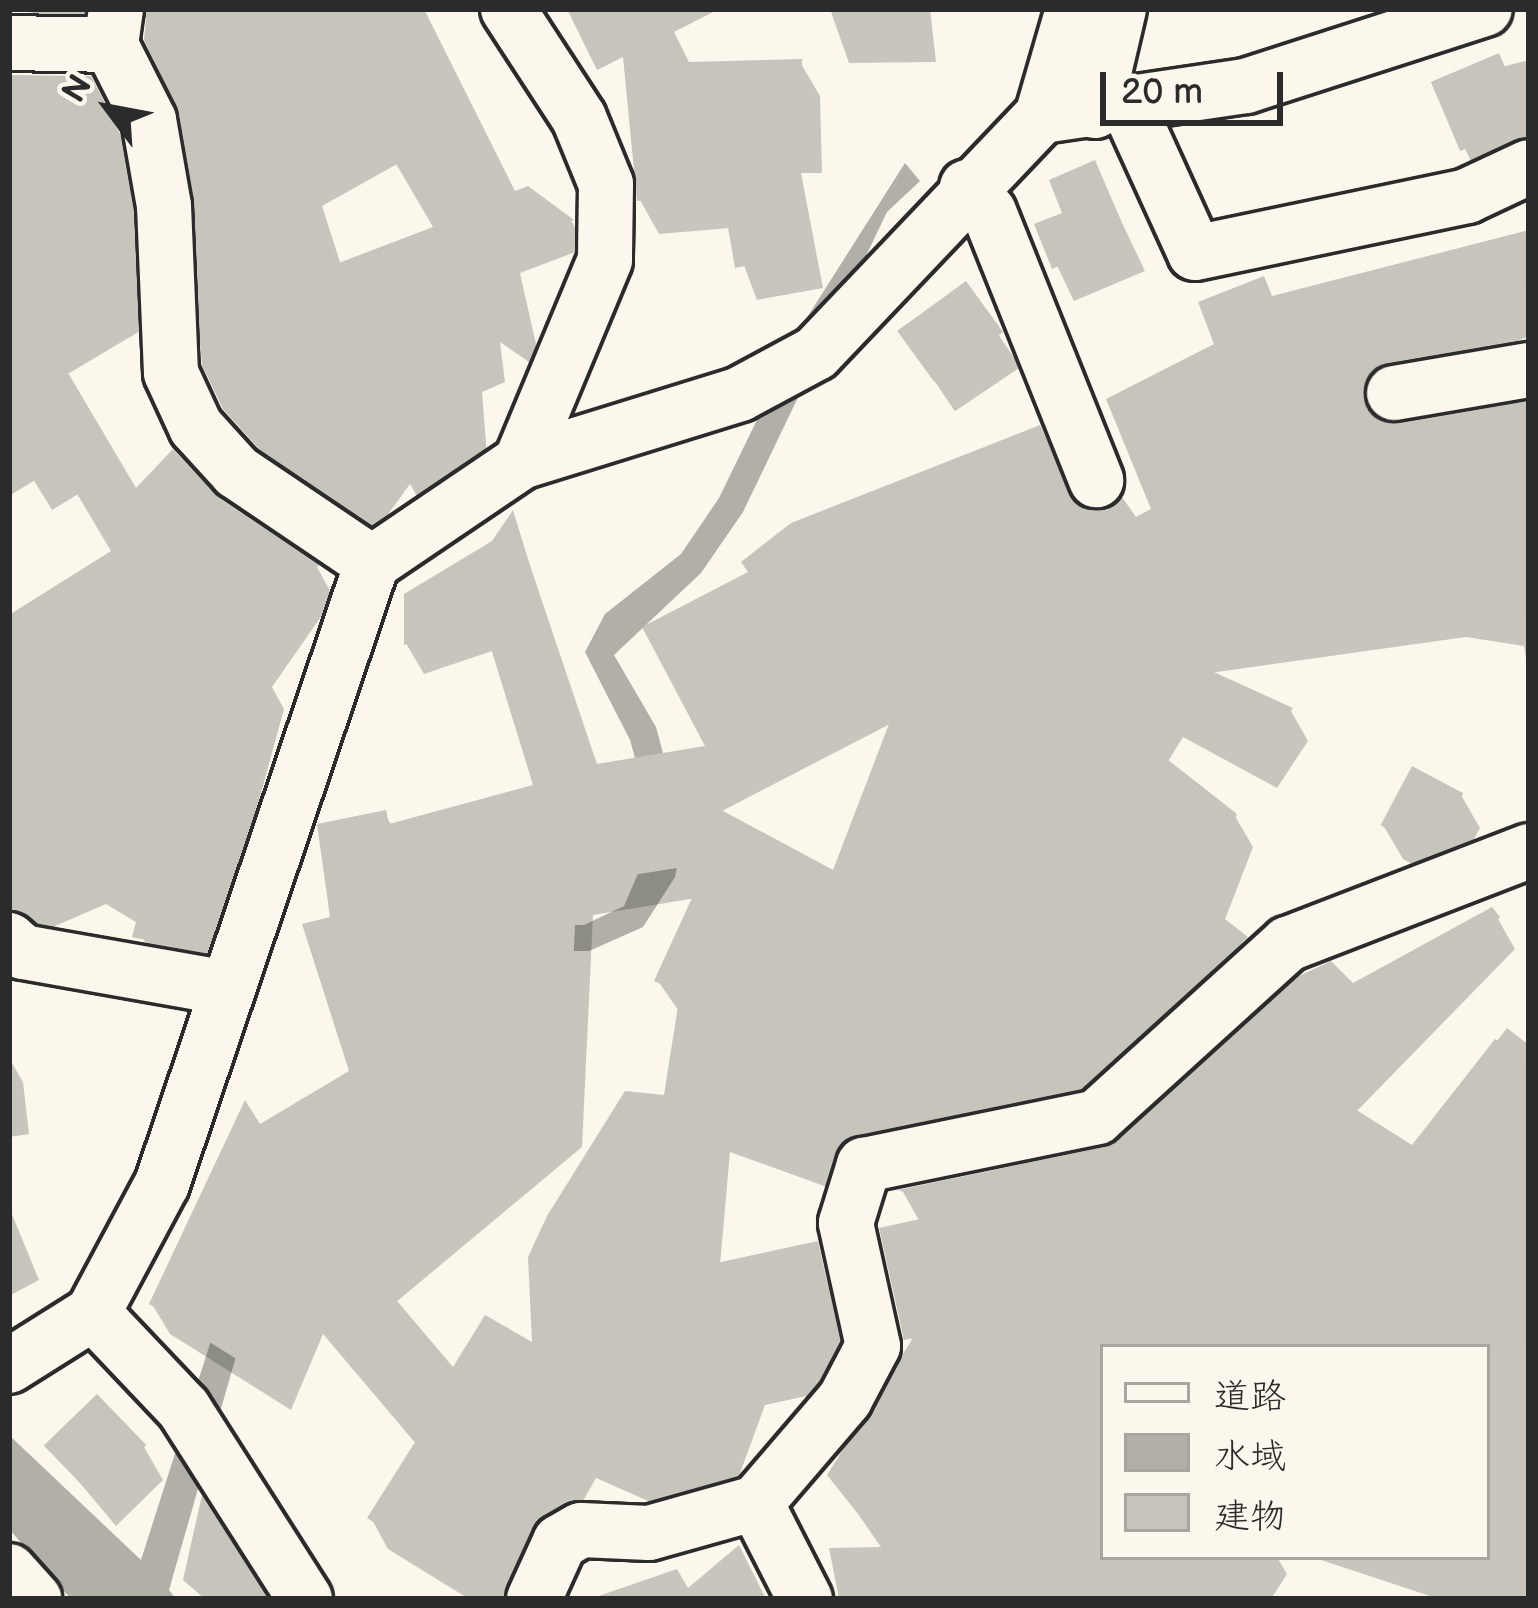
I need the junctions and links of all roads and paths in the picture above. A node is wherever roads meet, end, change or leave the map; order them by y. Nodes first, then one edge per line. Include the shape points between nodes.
1 (508, 9) edge
2 (1073, 9) edge
3 (1119, 9) edge
4 (1485, 9) edge
5 (114, 27) edge
6 (9, 43) edge
7 (1112, 110) junction
8 (1042, 116) junction
9 (1529, 167) edge
10 (968, 187) junction
11 (1529, 370) edge
12 (1394, 393) dead end
13 (520, 462) junction
14 (1096, 480) dead end
15 (373, 563) junction
16 (1529, 851) edge
17 (9, 940) edge
18 (228, 988) junction
19 (93, 1313) junction
20 (9, 1366) edge
21 (756, 1503) junction
22 (9, 1571) edge
23 (34, 1599) edge
24 (304, 1599) edge
25 (534, 1599) edge
26 (805, 1599) edge

1 - 13 street via 579,118 606,184 605,260
2 - 8 street
3 - 7 street
4 - 7 street via 1246,86
5 - 6 street
5 - 15 street via 149,120 164,206 161,312 196,427 237,472
7 - 8 street
7 - 9 street via 1195,253 1467,196
8 - 10 street
10 - 13 street via 815,353 740,394
10 - 14 street via 988,212
11 - 12 street
13 - 15 street
15 - 18 street
16 - 21 street via 1288,944 1097,1117 865,1165 846,1223 873,1346 845,1399
17 - 18 street via 23,952
18 - 19 street via 162,1184
19 - 20 street
19 - 24 street via 184,1408
21 - 25 street via 649,1533 581,1531 560,1542
21 - 26 street
22 - 23 street

